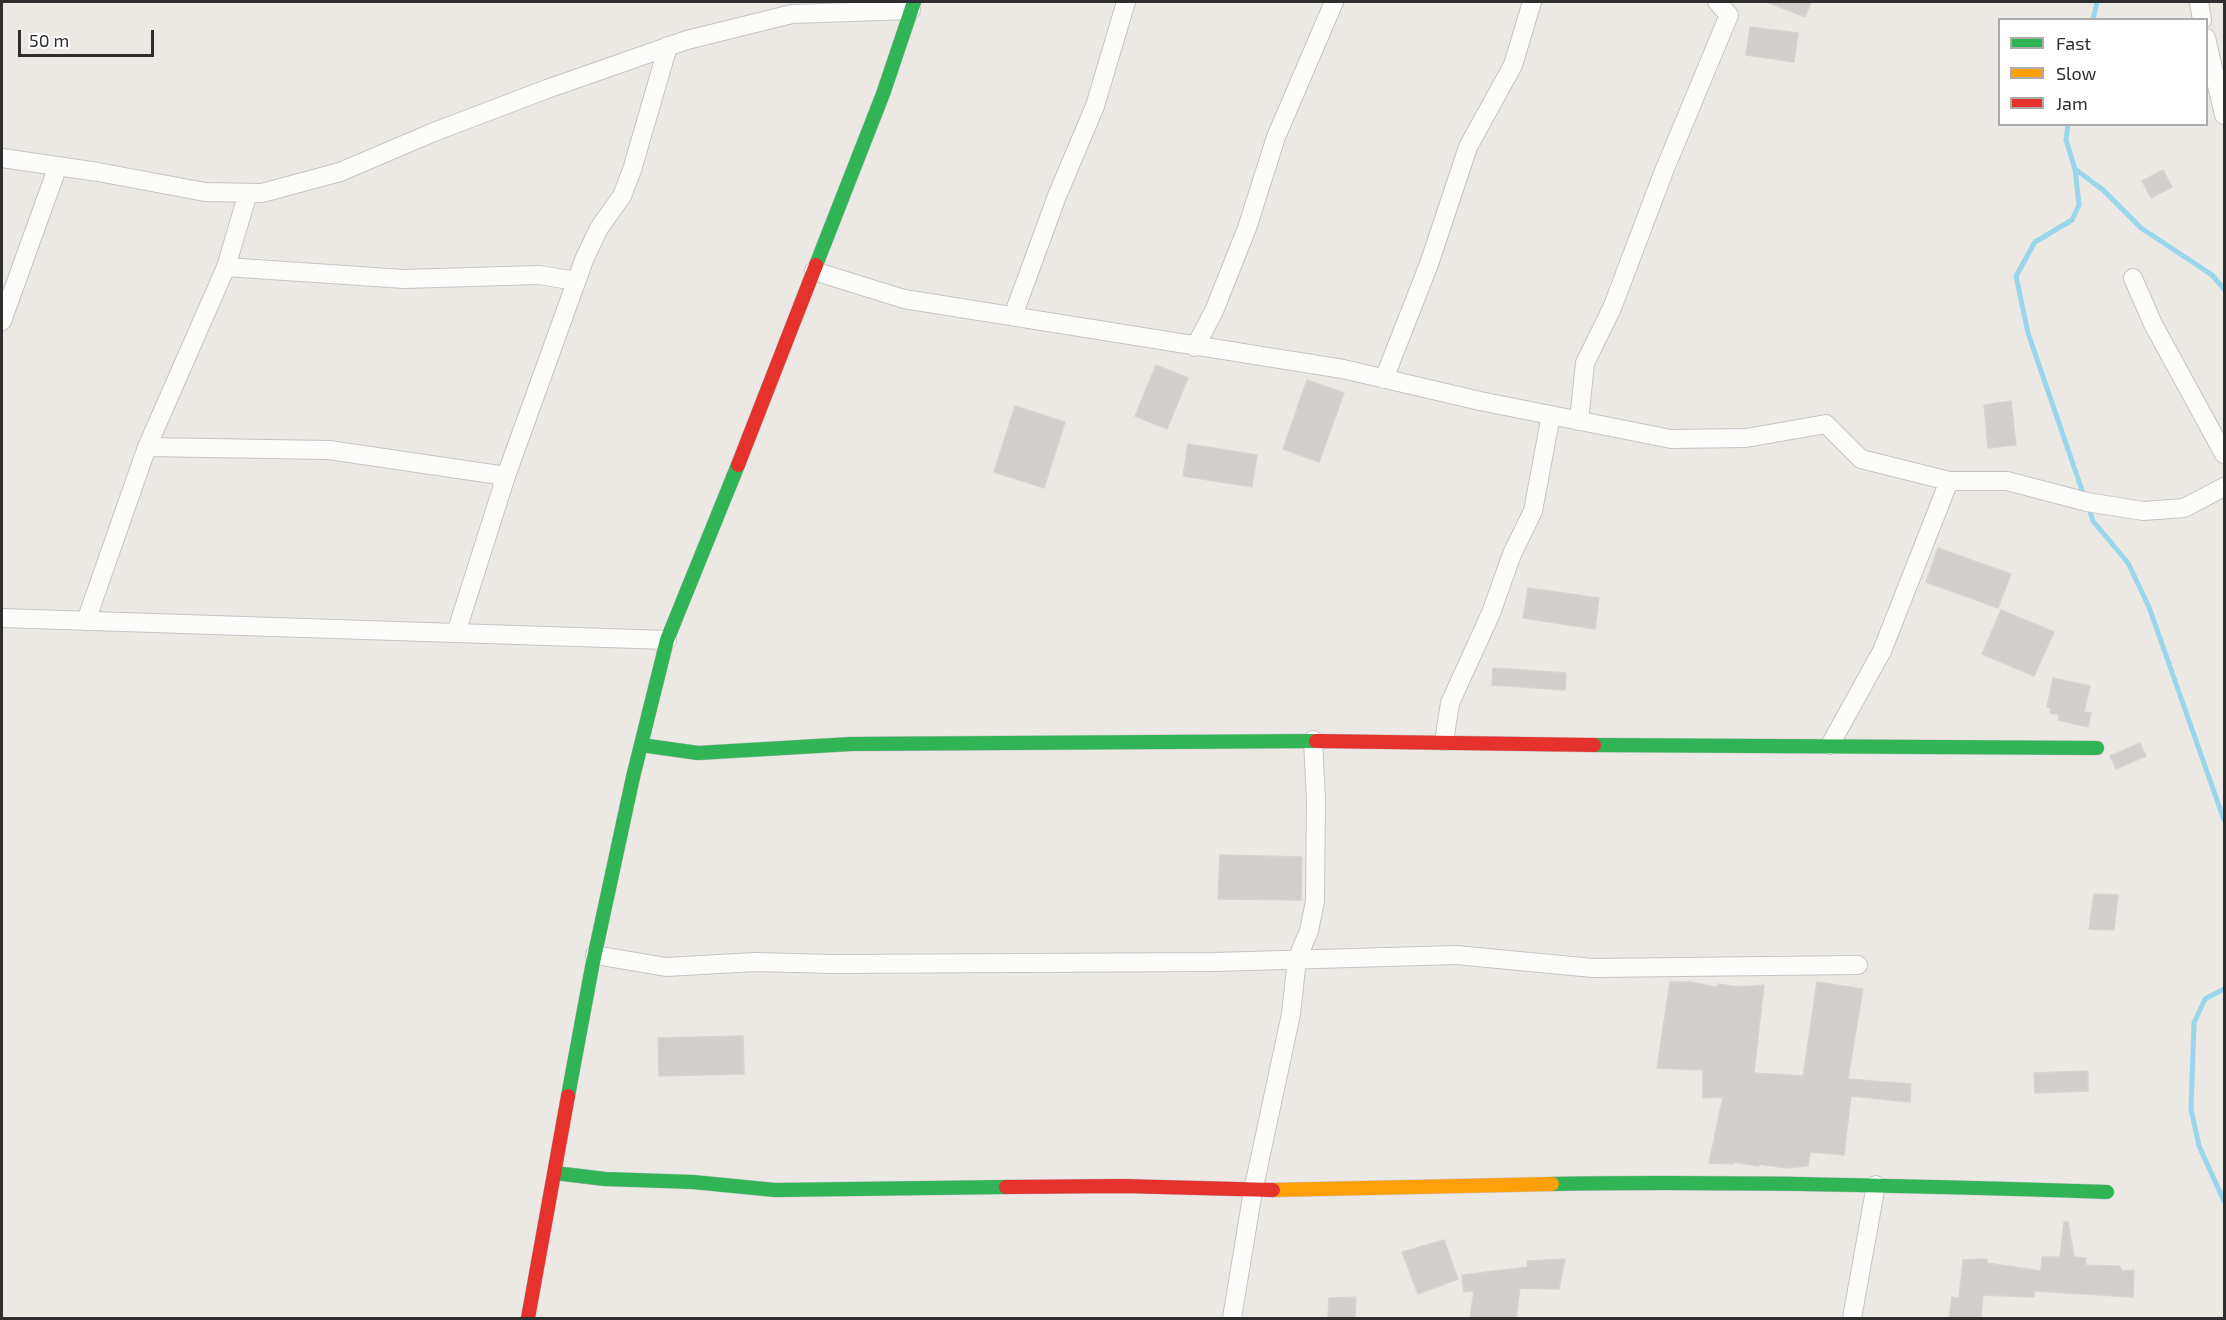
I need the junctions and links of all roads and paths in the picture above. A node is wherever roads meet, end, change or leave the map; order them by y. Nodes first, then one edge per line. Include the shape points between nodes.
1 (1126, 2) edge
2 (1334, 2) edge
3 (1532, 2) edge
4 (1717, 2) edge
5 (2199, 2) edge
6 (913, 6) edge
7 (2202, 18) edge
8 (669, 46) junction
9 (2208, 47) edge
10 (2224, 115) edge
11 (2, 158) edge
12 (58, 166) junction
13 (248, 193) junction
14 (226, 267) junction
15 (814, 271) junction
16 (2133, 278) dead end
17 (576, 281) junction
18 (1013, 316) junction
19 (2, 321) edge
20 (1195, 347) junction
21 (1384, 379) junction
22 (1551, 415) junction
23 (1579, 421) junction
24 (147, 447) junction
25 (2224, 454) edge
26 (506, 476) junction
27 (1949, 481) junction
28 (2224, 487) edge
29 (2, 618) edge
30 (86, 621) junction
31 (456, 633) junction
32 (667, 640) junction
33 (1313, 740) junction
34 (1444, 741) junction
35 (641, 745) junction
36 (1830, 745) junction
37 (2097, 748) dead end
38 (595, 954) junction
39 (1297, 959) junction
40 (1858, 965) dead end
41 (555, 1173) junction
42 (1876, 1185) junction
43 (1253, 1191) junction
44 (2107, 1192) dead end
45 (528, 1318) edge
46 (1232, 1318) edge
47 (1852, 1318) edge

1 - 18 street via 1095,106
2 - 20 street via 1276,137 1247,228 1214,311
3 - 21 street via 1513,65 1468,147 1429,264
4 - 23 street via 1729,15 1612,308 1585,363
5 - 7 street
6 - 8 street via 792,14
6 - 15 street
8 - 13 street via 434,132 340,172 262,193
8 - 17 street via 622,196 599,228
9 - 10 street
11 - 12 street
12 - 13 street via 205,192
12 - 19 street
13 - 14 street
14 - 17 street via 404,279 539,274
14 - 24 street
15 - 18 street via 904,299
15 - 32 street
16 - 25 street via 2153,324
17 - 26 street
18 - 20 street
20 - 21 street via 1343,369
21 - 22 street
22 - 23 street
22 - 34 street via 1533,511 1450,703
23 - 27 street via 1671,439 1746,438 1826,424 1861,459
24 - 26 street via 329,450
24 - 30 street
26 - 31 street
27 - 28 street via 2007,481 2087,502 2143,511 2184,508
27 - 36 street via 1882,651
29 - 30 street
30 - 31 street
31 - 32 street
32 - 35 street
33 - 34 street
33 - 35 street via 851,744 698,753
33 - 39 street via 1315,901 1309,931
34 - 36 street
35 - 38 street
36 - 37 street
38 - 39 street via 666,967 755,962
38 - 41 street
39 - 40 street via 1456,955 1593,968
39 - 43 street via 1291,1014
41 - 43 street via 775,1190 1123,1186
41 - 45 street
42 - 43 street via 1671,1182
42 - 44 street
42 - 47 street
43 - 46 street

